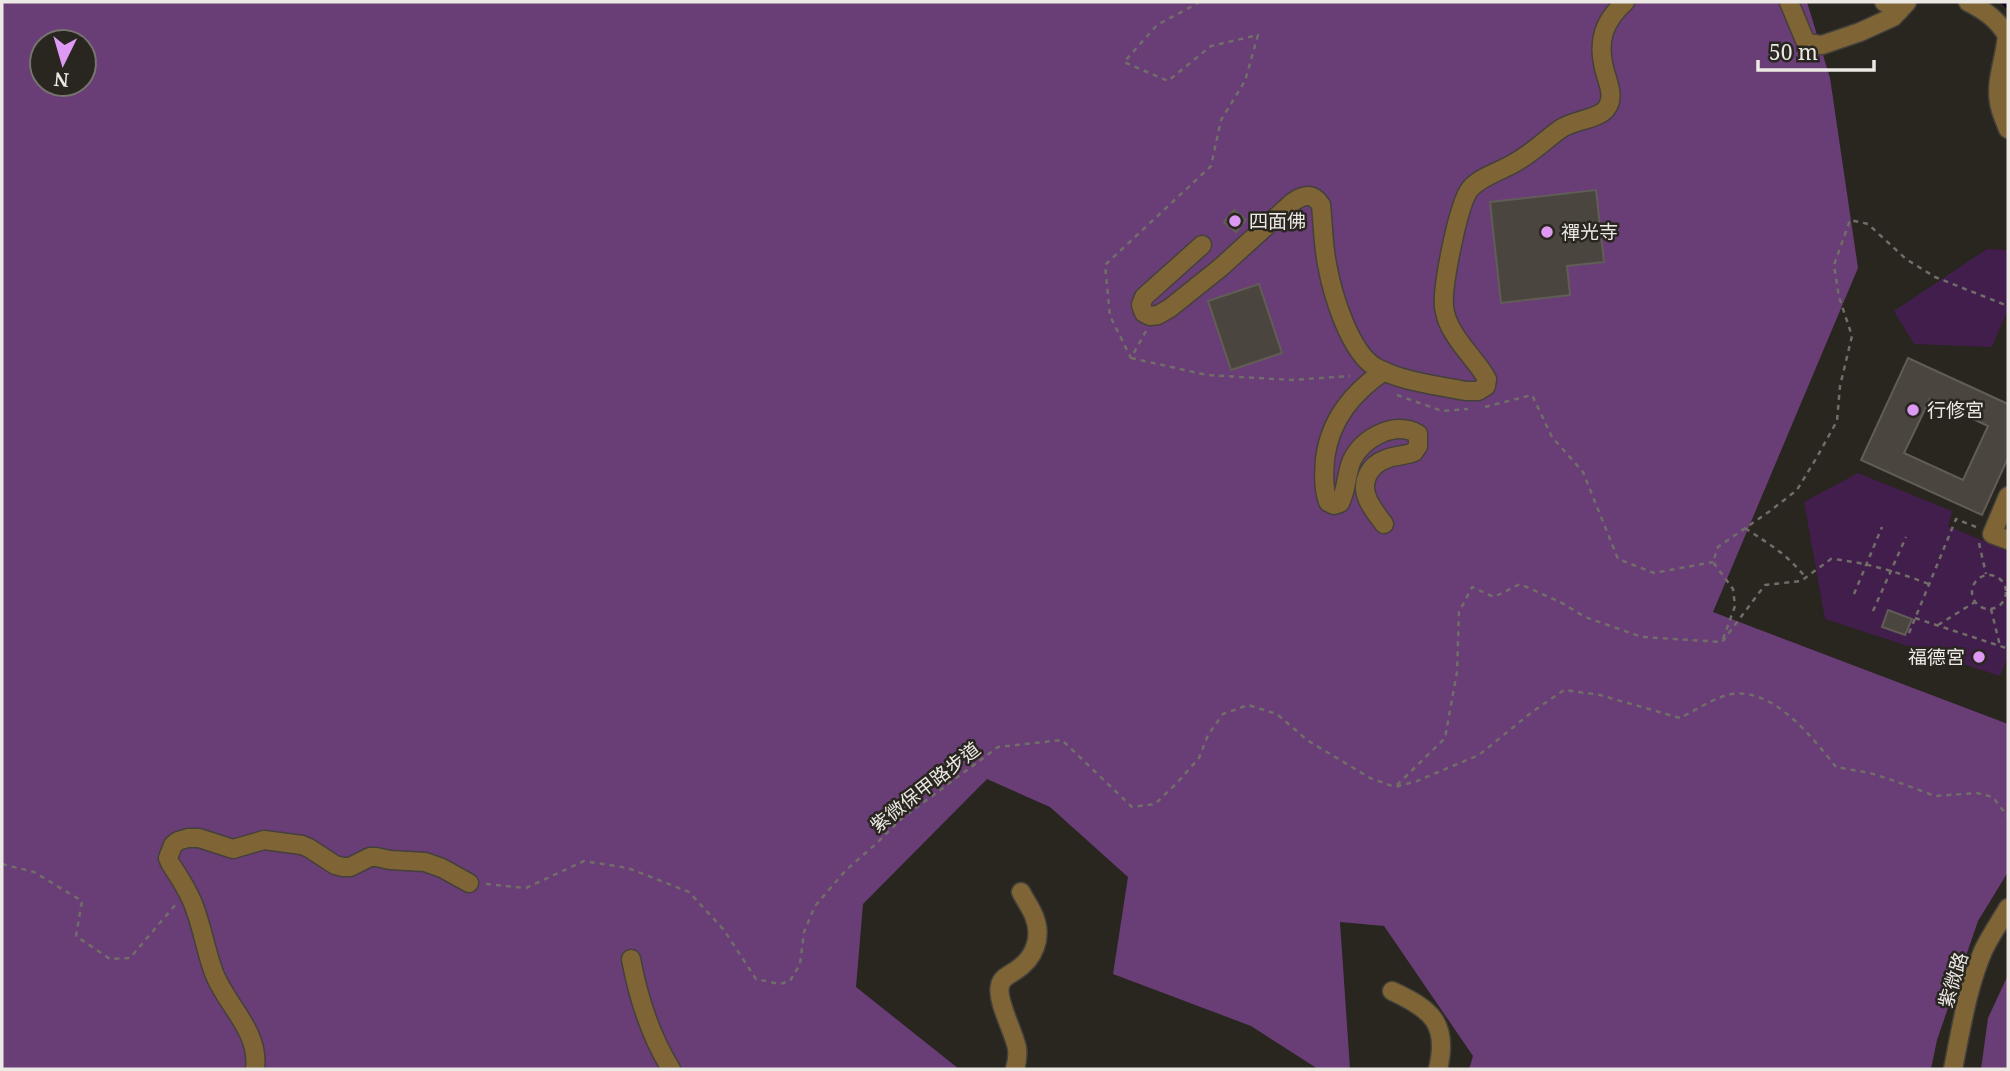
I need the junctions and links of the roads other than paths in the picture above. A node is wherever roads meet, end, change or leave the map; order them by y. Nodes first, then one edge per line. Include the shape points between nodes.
1 (1625, 2) edge
2 (1789, 2) edge
3 (1968, 2) edge
4 (1896, 5) edge
5 (2008, 35) edge
6 (2003, 90) edge
7 (2008, 129) edge
8 (1202, 245) dead end
9 (1377, 376) junction
10 (2008, 496) edge
11 (1384, 524) dead end
12 (1993, 537) edge
13 (469, 883) road end
14 (1021, 892) dead end
15 (2008, 908) edge
16 (631, 959) dead end
17 (1392, 991) dead end
18 (256, 1069) edge
19 (671, 1069) edge
20 (1015, 1069) edge
21 (1438, 1069) edge
22 (1953, 1069) edge

1 - 9 street via 1604,32 1603,65 1611,97 1608,107 1600,115 1561,128 1518,162 1478,182 1465,197 1444,306 1456,337 1487,379 1486,386 1466,391
2 - 4 street via 1806,43 1822,45 1880,24
3 - 5 street via 1994,18
5 - 6 street
6 - 7 street via 1999,105
8 - 9 street via 1144,297 1144,313 1155,316 1170,308 1293,202 1302,196 1317,198 1336,300 1350,335
9 - 11 street via 1346,405 1331,431 1323,478 1328,502 1339,503 1351,461 1369,440 1392,429 1418,433 1414,452 1386,459 1368,472 1368,500
10 - 12 street
13 - 18 street via 425,862 376,857 343,867 290,843 264,840 233,849 199,838 173,845 168,858 187,891 221,990 254,1046
14 - 20 street via 1035,916 1037,943 1027,963 1000,986 1017,1047
15 - 22 street, 紫微路 via 1984,948 1966,999
16 - 19 street via 636,985
17 - 21 street via 1416,1002 1436,1023

